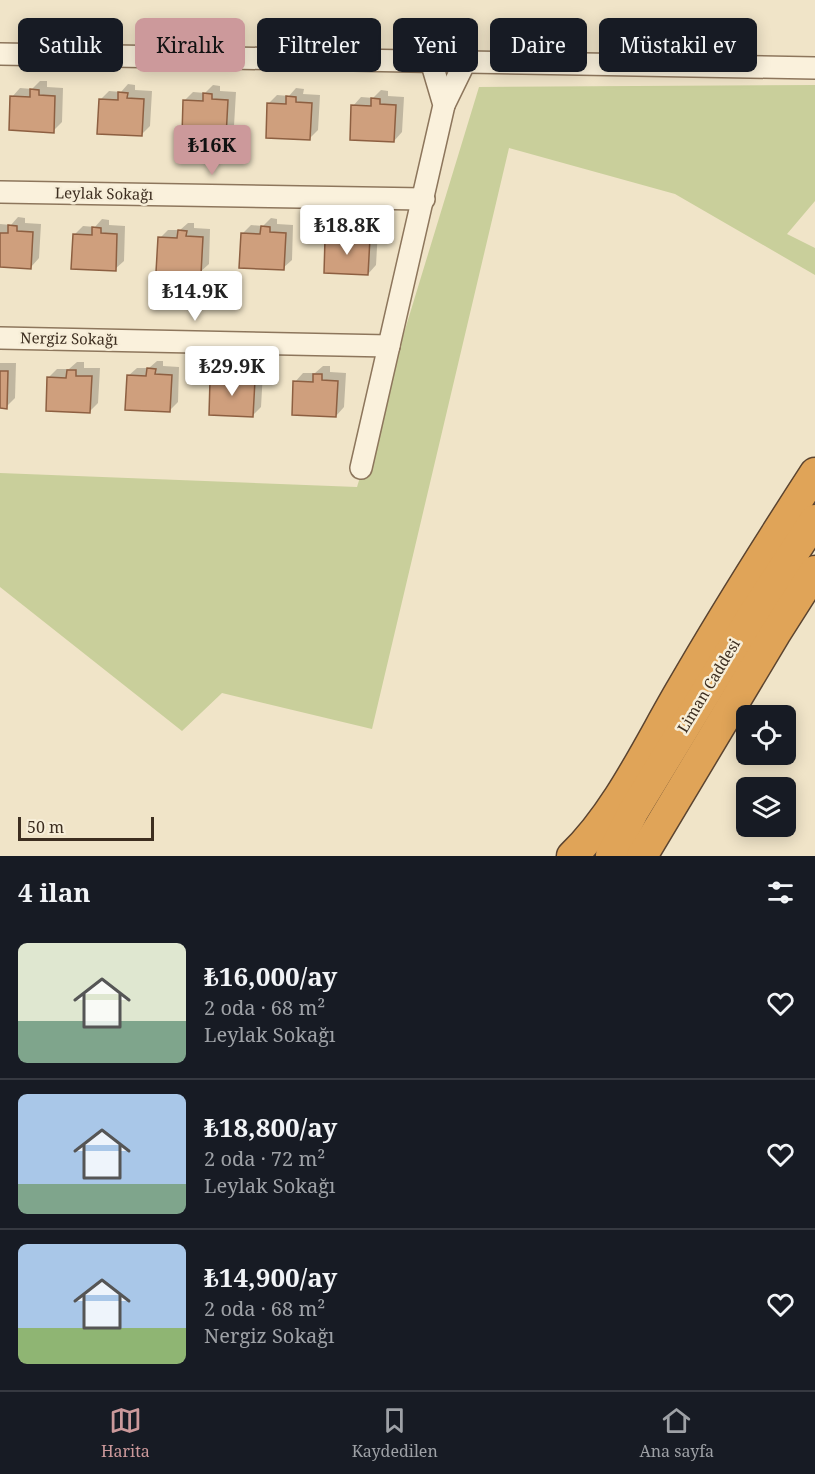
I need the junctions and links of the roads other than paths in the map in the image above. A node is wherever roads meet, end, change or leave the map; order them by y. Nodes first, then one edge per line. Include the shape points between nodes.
1 (0, 54) edge
2 (393, 60) edge
3 (478, 62) edge
4 (815, 68) edge
5 (434, 72) edge
6 (460, 72) edge
7 (444, 105) junction
8 (0, 192) edge
9 (424, 199) junction
10 (0, 338) edge
11 (390, 346) junction
12 (361, 468) dead end
13 (815, 474) edge
14 (815, 520) edge
15 (815, 571) edge
16 (572, 856) edge
17 (610, 856) edge
18 (642, 856) edge

1 - 2 street
3 - 4 street
5 - 7 street
6 - 7 street
7 - 9 street
8 - 9 street, Leylak Sokağı
9 - 11 street
10 - 11 street, Nergiz Sokağı
11 - 12 street
13 - 16 highway via 720,621 615,804
14 - 17 highway, Liman Caddesi via 639,801
15 - 18 highway, Liman Caddesi

